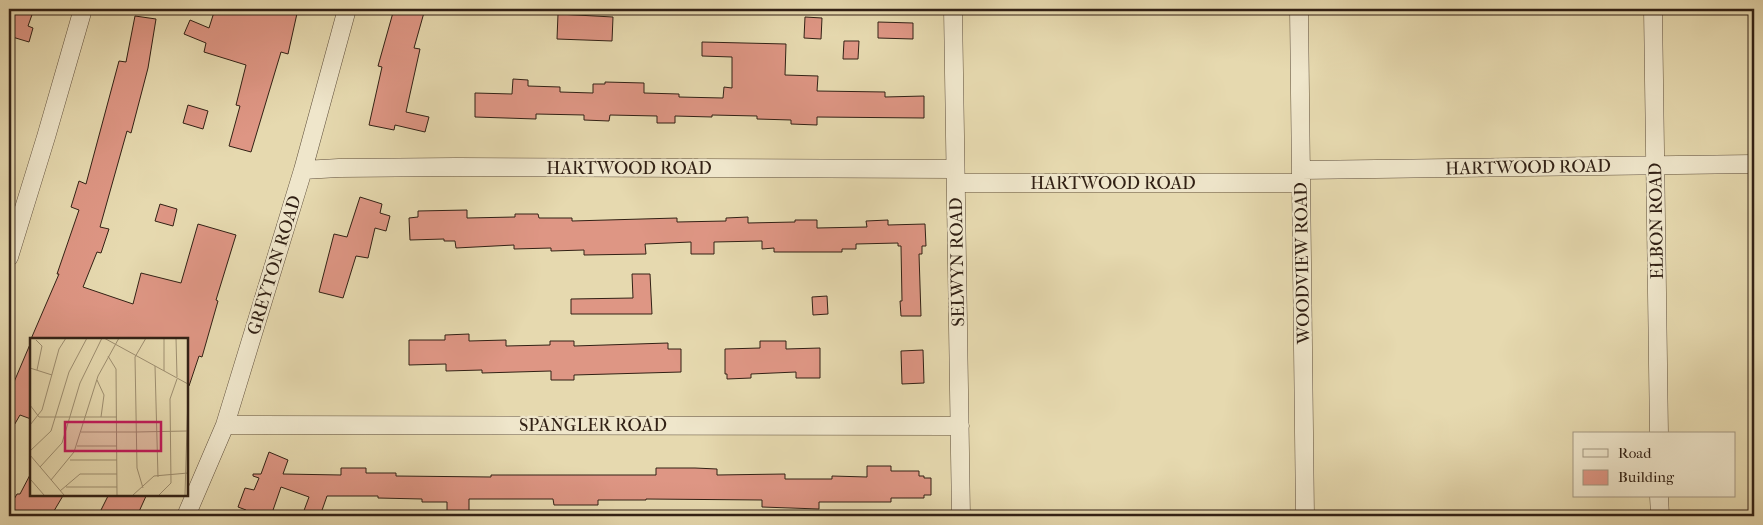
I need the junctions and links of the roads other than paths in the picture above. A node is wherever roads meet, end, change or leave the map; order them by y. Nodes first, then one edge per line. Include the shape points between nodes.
1 (83, 9) edge
2 (347, 9) edge
3 (953, 9) edge
4 (1299, 9) edge
5 (1653, 9) edge
6 (1754, 164) edge
7 (1655, 165) junction
8 (303, 170) junction
9 (956, 176) junction
10 (1301, 176) junction
11 (9, 257) edge
12 (225, 424) junction
13 (960, 426) junction
14 (1659, 432) edge
15 (1659, 498) edge
16 (186, 516) edge
17 (961, 516) edge
18 (1305, 516) edge
19 (1660, 516) edge

1 - 11 street
2 - 8 street, GREYTON ROAD
3 - 9 street, SELWYN ROAD
4 - 10 street, WOODVIEW ROAD
5 - 7 street, ELBON ROAD
6 - 7 street, HARTWOOD ROAD
7 - 10 street, HARTWOOD ROAD
7 - 14 street, ELBON ROAD
8 - 9 street, HARTWOOD ROAD via 446,167
8 - 12 street, GREYTON ROAD
9 - 10 street, HARTWOOD ROAD
9 - 13 street, SELWYN ROAD
10 - 18 street, WOODVIEW ROAD
12 - 13 street, SPANGLER ROAD
12 - 16 street, GREYTON ROAD
13 - 17 street, SELWYN ROAD
15 - 19 street

